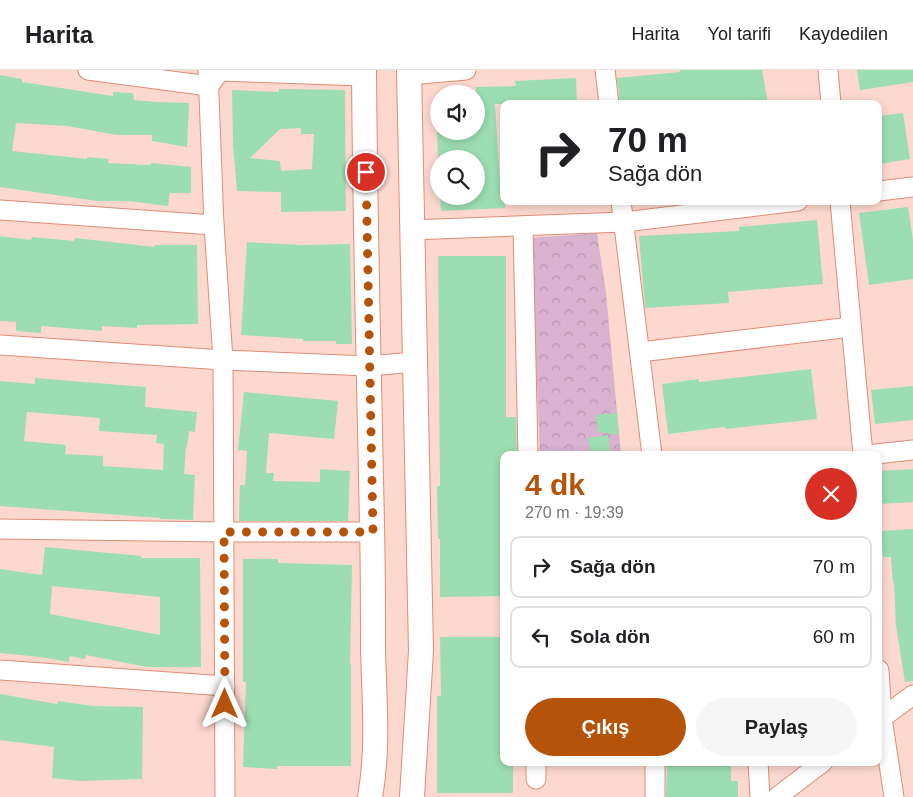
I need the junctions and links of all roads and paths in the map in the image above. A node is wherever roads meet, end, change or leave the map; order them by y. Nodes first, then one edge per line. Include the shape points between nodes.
1 (88, 70) edge
2 (466, 70) edge
3 (605, 70) edge
4 (828, 70) edge
5 (409, 72) edge
6 (364, 73) edge
7 (208, 78) edge
8 (609, 100) edge
9 (831, 100) edge
10 (913, 187) edge
11 (882, 191) edge
12 (622, 205) edge
13 (765, 205) edge
14 (840, 205) edge
15 (0, 210) edge
16 (624, 222) junction
17 (214, 226) junction
18 (523, 226) junction
19 (411, 230) junction
20 (851, 327) junction
21 (0, 345) edge
22 (640, 352) junction
23 (223, 360) junction
24 (415, 362) junction
25 (368, 366) junction
26 (913, 450) edge
27 (528, 451) edge
28 (652, 451) edge
29 (863, 451) edge
30 (882, 453) edge
31 (0, 529) edge
32 (224, 532) junction
33 (373, 532) junction
34 (0, 670) edge
35 (225, 686) junction
36 (913, 695) edge
37 (882, 718) edge
38 (882, 730) edge
39 (655, 766) edge
40 (758, 766) edge
41 (818, 766) edge
42 (225, 797) edge
43 (370, 797) edge
44 (412, 797) edge
45 (655, 797) edge
46 (760, 797) edge
47 (777, 797) edge
48 (894, 797) edge

1 - 7 street
2 - 5 street
3 - 8 street
4 - 9 street
5 - 19 street
6 - 7 street via 220,70
6 - 25 street
7 - 17 street
10 - 11 street
12 - 16 street
13 - 16 street
14 - 20 street
15 - 17 street
16 - 18 street
16 - 22 street
17 - 23 street
18 - 19 street
18 - 27 street
19 - 24 street
20 - 22 street
20 - 29 street
21 - 23 street
22 - 28 street
23 - 25 street
23 - 32 street
24 - 25 street
24 - 44 street via 421,651
25 - 33 street
26 - 30 street
31 - 32 street
32 - 33 street
32 - 35 street
33 - 43 street via 376,735
34 - 35 street
35 - 42 street
36 - 37 street
38 - 48 street
39 - 45 street
40 - 46 street
41 - 47 street

